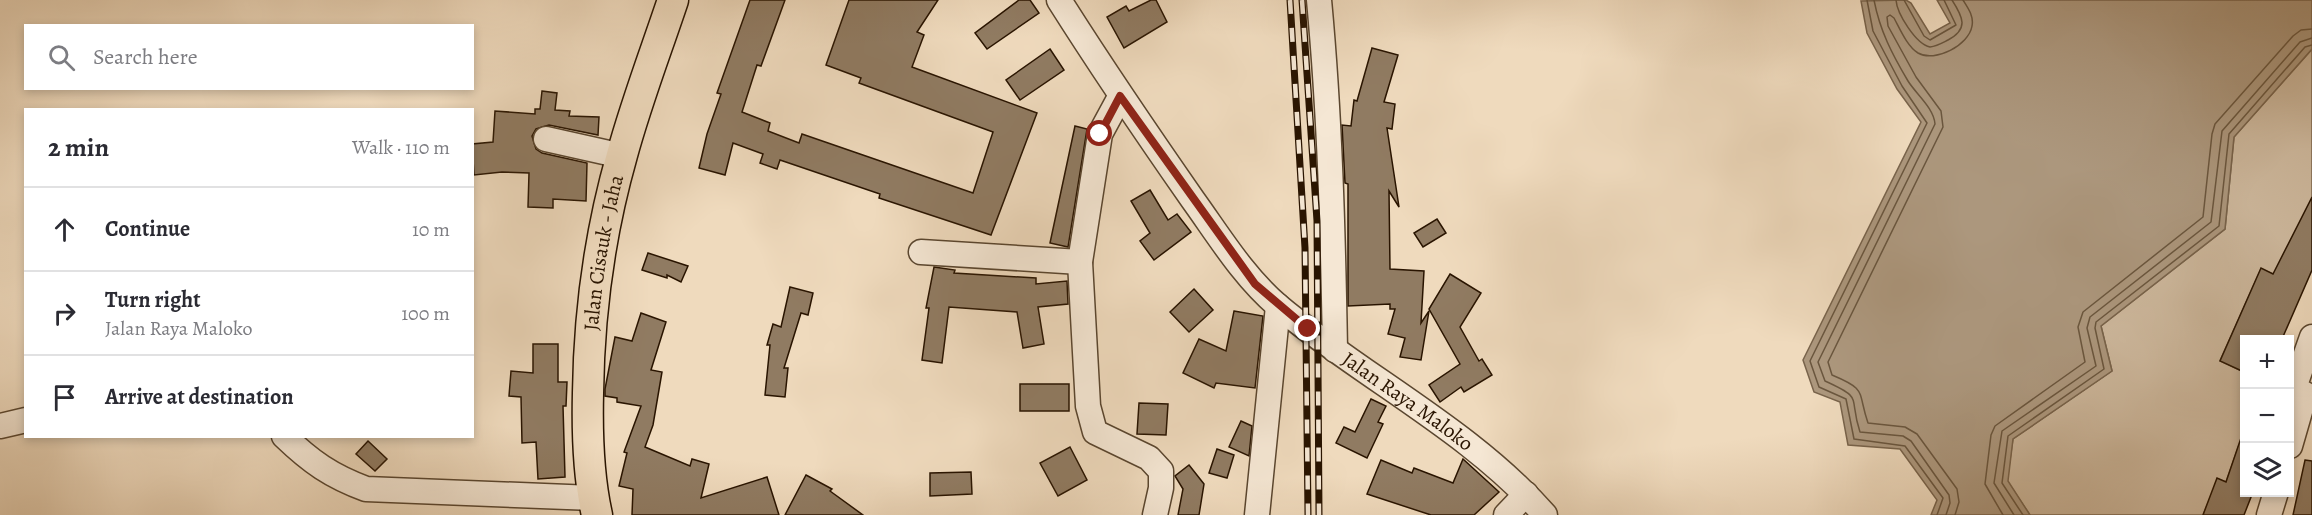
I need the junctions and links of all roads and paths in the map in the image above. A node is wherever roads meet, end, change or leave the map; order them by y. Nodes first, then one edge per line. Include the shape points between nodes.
1 (673, 0) edge
2 (1059, 0) edge
3 (1319, 0) edge
4 (1120, 96) junction
5 (546, 140) dead end
6 (622, 156) junction
7 (921, 252) dead end
8 (1080, 262) junction
9 (1278, 306) junction
10 (2312, 338) edge
11 (1335, 350) junction
12 (2308, 396) edge
13 (24, 420) edge
14 (0, 426) edge
15 (286, 438) edge
16 (2290, 443) edge
17 (1526, 494) junction
18 (2274, 497) edge
19 (595, 506) edge
20 (1155, 515) edge
21 (1257, 515) edge
22 (1506, 515) edge
23 (1545, 515) edge
24 (2269, 515) edge

1 - 6 main road, Jalan Cisauk - Jaha
2 - 4 street, Jalan Raya Maloko
3 - 11 street via 1332,170
4 - 8 street via 1100,134
4 - 9 street, Jalan Raya Maloko via 1232,255
5 - 6 street
6 - 19 main road, Jalan Cisauk - Jaha via 602,245 592,315 587,432
7 - 8 street
8 - 20 street via 1089,419 1095,432 1149,459 1161,471
9 - 11 street, Jalan Raya Maloko
9 - 21 street
10 - 12 street via 2294,388
11 - 17 street, Jalan Raya Maloko via 1486,458
12 - 16 street
13 - 14 street
15 - 19 street via 317,466 366,489
17 - 22 street
17 - 23 street, Jalan Raya Maloko
18 - 24 street

